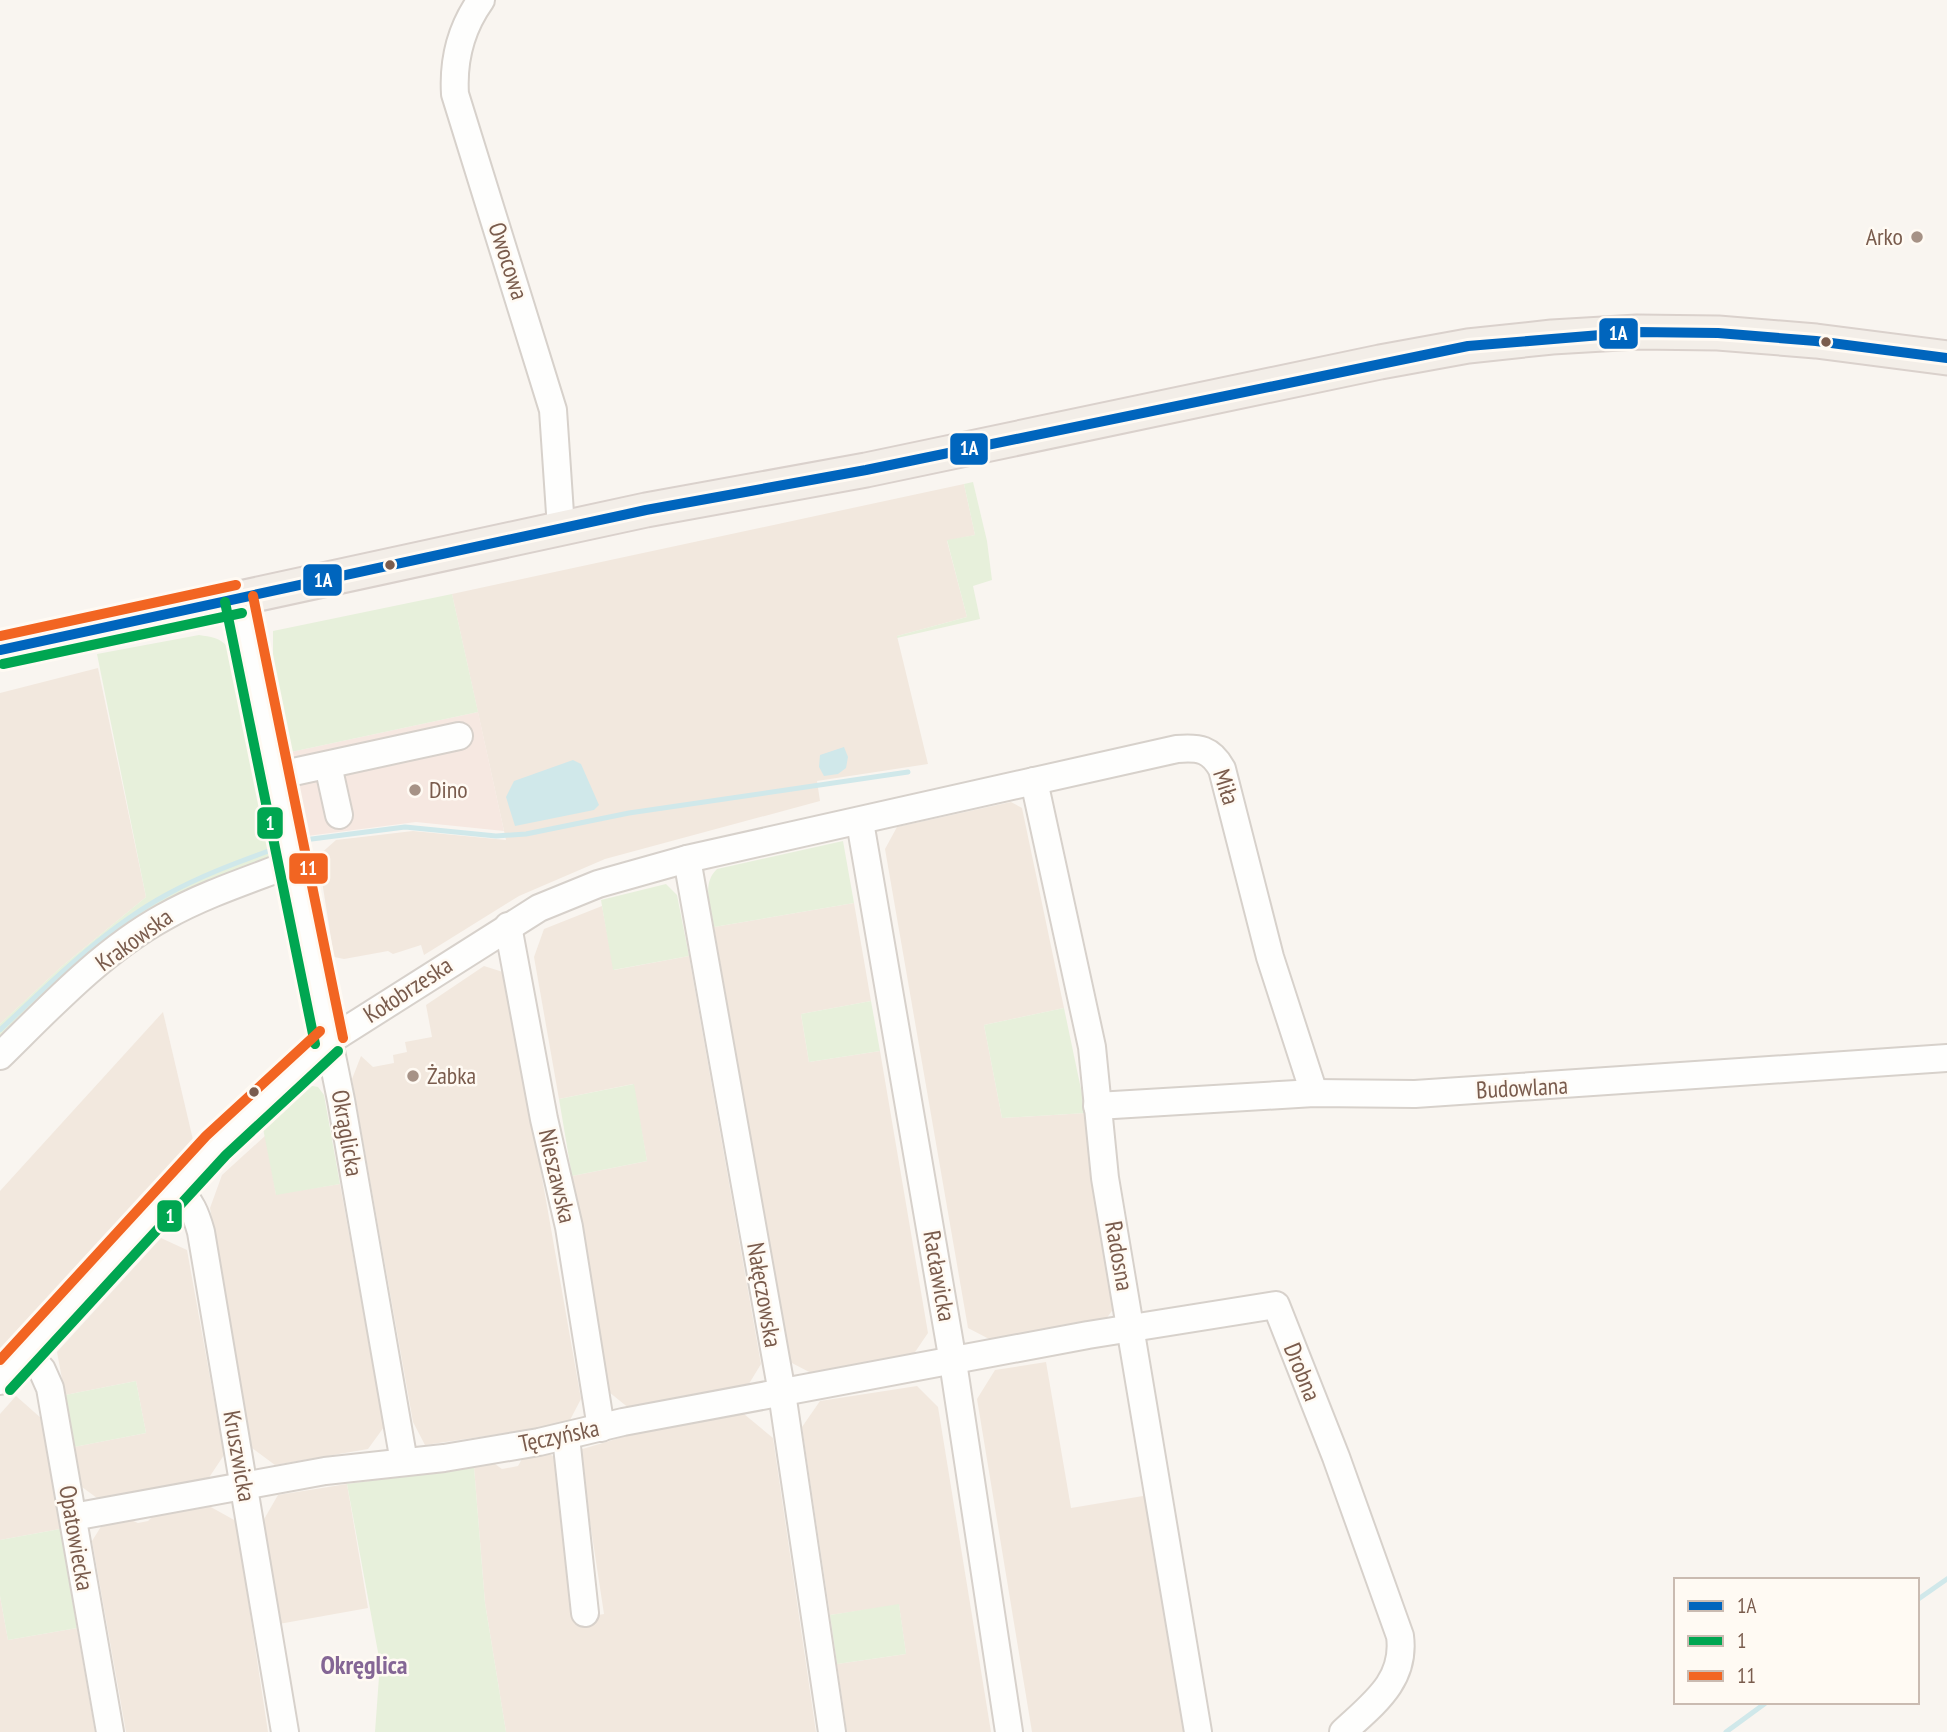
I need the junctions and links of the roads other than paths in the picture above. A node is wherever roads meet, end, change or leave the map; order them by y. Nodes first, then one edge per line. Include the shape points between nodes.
1 (481, 0) edge
2 (1947, 358) edge
3 (561, 528) junction
4 (239, 599) junction
5 (0, 650) edge
6 (459, 736) dead end
7 (328, 765) junction
8 (275, 776) junction
9 (1034, 781) junction
10 (937, 803) joint
11 (339, 815) dead end
12 (860, 822) junction
13 (687, 859) junction
14 (293, 863) junction
15 (508, 926) junction
16 (329, 1041) junction
17 (0, 1056) edge
18 (1947, 1058) edge
19 (1314, 1093) junction
20 (1097, 1106) junction
21 (176, 1188) junction
22 (1131, 1327) junction
23 (1044, 1344) joint
24 (26, 1352) junction
25 (953, 1362) junction
26 (0, 1381) edge
27 (782, 1393) junction
28 (601, 1428) junction
29 (566, 1437) junction
30 (404, 1462) junction
31 (244, 1486) junction
32 (73, 1517) junction
33 (585, 1613) dead end
34 (110, 1732) edge
35 (285, 1732) edge
36 (832, 1732) edge
37 (1009, 1732) edge
38 (1198, 1732) edge
39 (1343, 1732) edge

1 - 3 street, Owocowa via 461,38 455,94 553,410
2 - 3 main road via 1718,333 1637,332 1468,346
3 - 4 main road
4 - 5 main road
4 - 8 street, Okrąglicka
6 - 7 street
7 - 8 street
7 - 11 street
8 - 14 street, Okrąglicka
9 - 10 street, Miła
9 - 19 street, Miła via 1177,749 1194,747 1216,757 1229,789 1270,957
9 - 20 street, Radosna via 1092,1046
10 - 12 street, Kołobrzeska
12 - 13 street, Kołobrzeska
12 - 25 street, Racławicka
13 - 15 street, Kołobrzeska via 567,895
13 - 27 street, Nałęczowska
14 - 16 street, Okrąglicka
14 - 17 street, Krakowska via 160,918 92,970
15 - 16 street, Kołobrzeska
15 - 28 street, Nieszawska via 569,1227
16 - 21 street, Kołobrzeska via 262,1100
16 - 30 street, Okrąglicka
18 - 19 street, Budowlana via 1429,1093
19 - 20 street, Budowlana
20 - 22 street, Radosna
21 - 24 street, Kołobrzeska
21 - 31 street, Kruszwicka via 197,1214
22 - 23 street, Drobna
22 - 38 street, Radosna
22 - 39 street, Drobna via 1276,1305 1400,1636 1401,1660 1392,1683
23 - 25 street, Tęczyńska
24 - 26 street, Kołobrzeska
24 - 32 street, Opatowiecka via 50,1388
25 - 27 street, Tęczyńska
25 - 37 street, Racławicka
27 - 28 street, Tęczyńska
27 - 36 street, Nałęczowska
28 - 29 street, Tęczyńska
29 - 30 street, Tęczyńska
29 - 33 street
30 - 31 street, Tęczyńska
31 - 32 street, Tęczyńska
31 - 35 street, Kruszwicka
32 - 34 street, Opatowiecka

